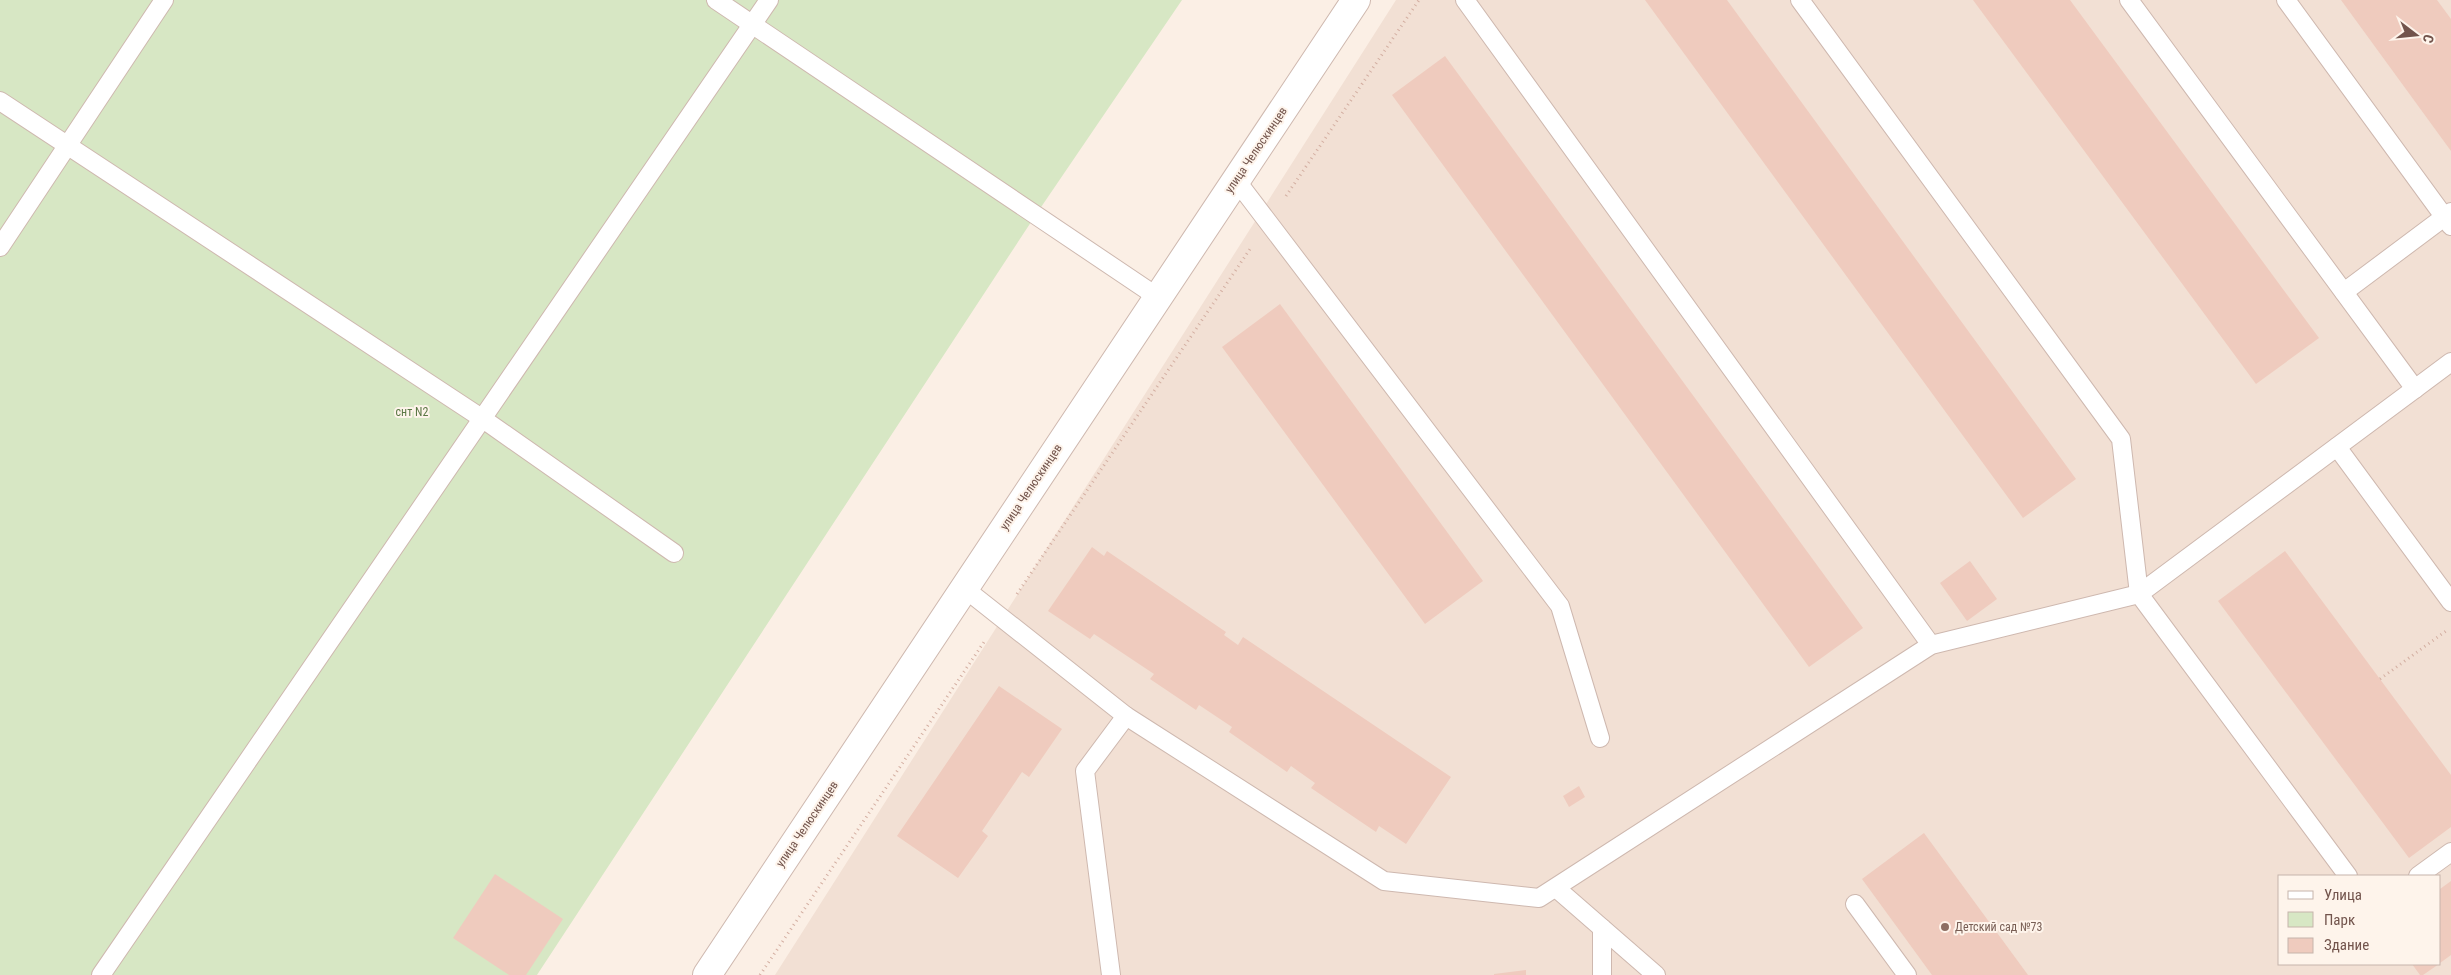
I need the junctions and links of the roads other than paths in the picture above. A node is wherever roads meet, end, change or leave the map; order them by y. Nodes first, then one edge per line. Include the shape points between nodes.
1 (164, 0) edge
2 (716, 0) edge
3 (769, 0) edge
4 (1356, 0) edge
5 (1465, 0) edge
6 (1800, 0) edge
7 (2128, 0) edge
8 (2286, 0) edge
9 (753, 25) junction
10 (0, 101) edge
11 (66, 146) junction
12 (1236, 180) junction
13 (2449, 219) edge
14 (0, 247) edge
15 (2344, 292) junction
16 (1159, 298) junction
17 (2451, 362) edge
18 (2416, 389) junction
19 (483, 419) junction
20 (2337, 447) junction
21 (674, 553) dead end
22 (964, 588) junction
23 (2139, 594) junction
24 (2451, 602) edge
25 (1931, 645) junction
26 (1126, 716) junction
27 (1600, 738) dead end
28 (2451, 852) edge
29 (2347, 875) edge
30 (2419, 875) edge
31 (1556, 888) junction
32 (1855, 904) dead end
33 (1602, 928) junction
34 (102, 975) edge
35 (707, 975) edge
36 (1111, 975) edge
37 (1602, 975) edge
38 (1656, 975) edge
39 (1907, 975) edge

1 - 11 lane
2 - 9 lane
3 - 9 lane
4 - 12 street, улица Челюскинцев
5 - 25 lane
6 - 23 lane via 2122,439
7 - 15 lane
8 - 13 lane
9 - 16 lane
9 - 19 lane
10 - 11 lane
11 - 14 lane
11 - 19 lane
12 - 16 street, улица Челюскинцев
12 - 27 lane via 1560,606
13 - 15 lane
15 - 18 lane
16 - 22 street, улица Челюскинцев
17 - 18 lane
18 - 20 lane
19 - 21 lane
19 - 34 lane
20 - 23 lane
20 - 24 lane
22 - 26 lane
22 - 35 street, улица Челюскинцев
23 - 25 lane
23 - 29 lane
25 - 31 lane
26 - 31 lane via 1384,881 1539,898
26 - 36 lane via 1085,771
28 - 30 lane
31 - 33 lane
32 - 39 lane
33 - 37 lane
33 - 38 lane

